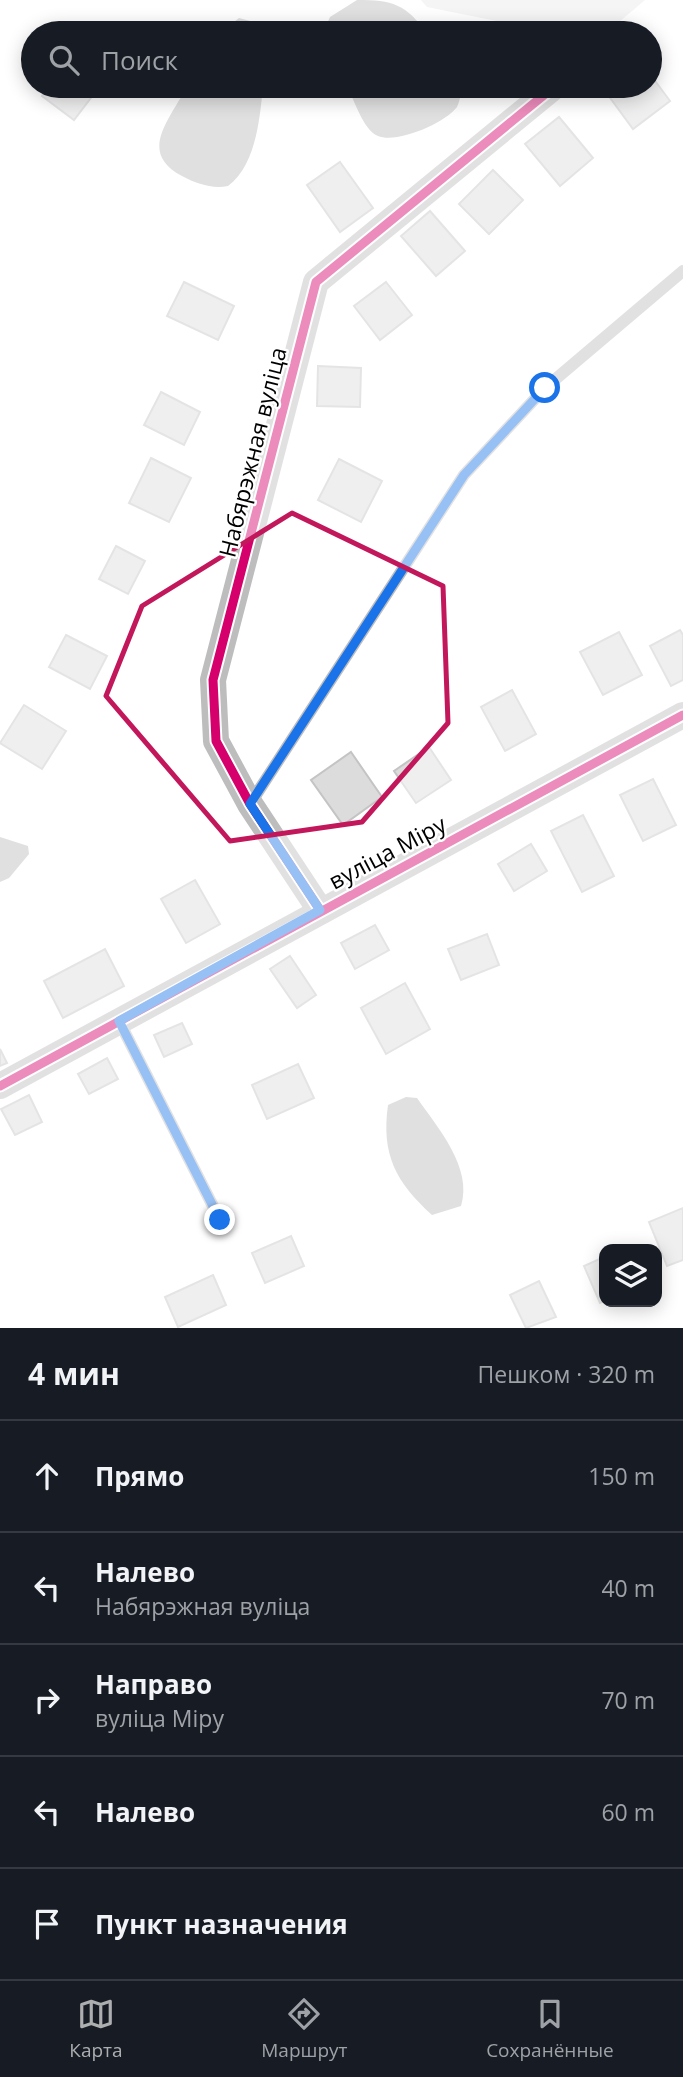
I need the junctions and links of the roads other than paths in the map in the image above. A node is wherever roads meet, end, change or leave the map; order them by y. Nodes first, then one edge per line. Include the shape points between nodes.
1 (540, 98) edge
2 (683, 271) edge
3 (683, 715) edge
4 (250, 804) junction
5 (320, 910) junction
6 (119, 1021) junction
7 (0, 1086) edge
8 (220, 1220) dead end

1 - 4 street, Набярэжная вуліца via 316,282 213,680 216,741
2 - 4 lane via 545,388 464,475
3 - 5 street, вуліца Міру
4 - 5 street, Набярэжная вуліца
5 - 6 street, вуліца Міру
6 - 7 street, вуліца Міру
6 - 8 lane

